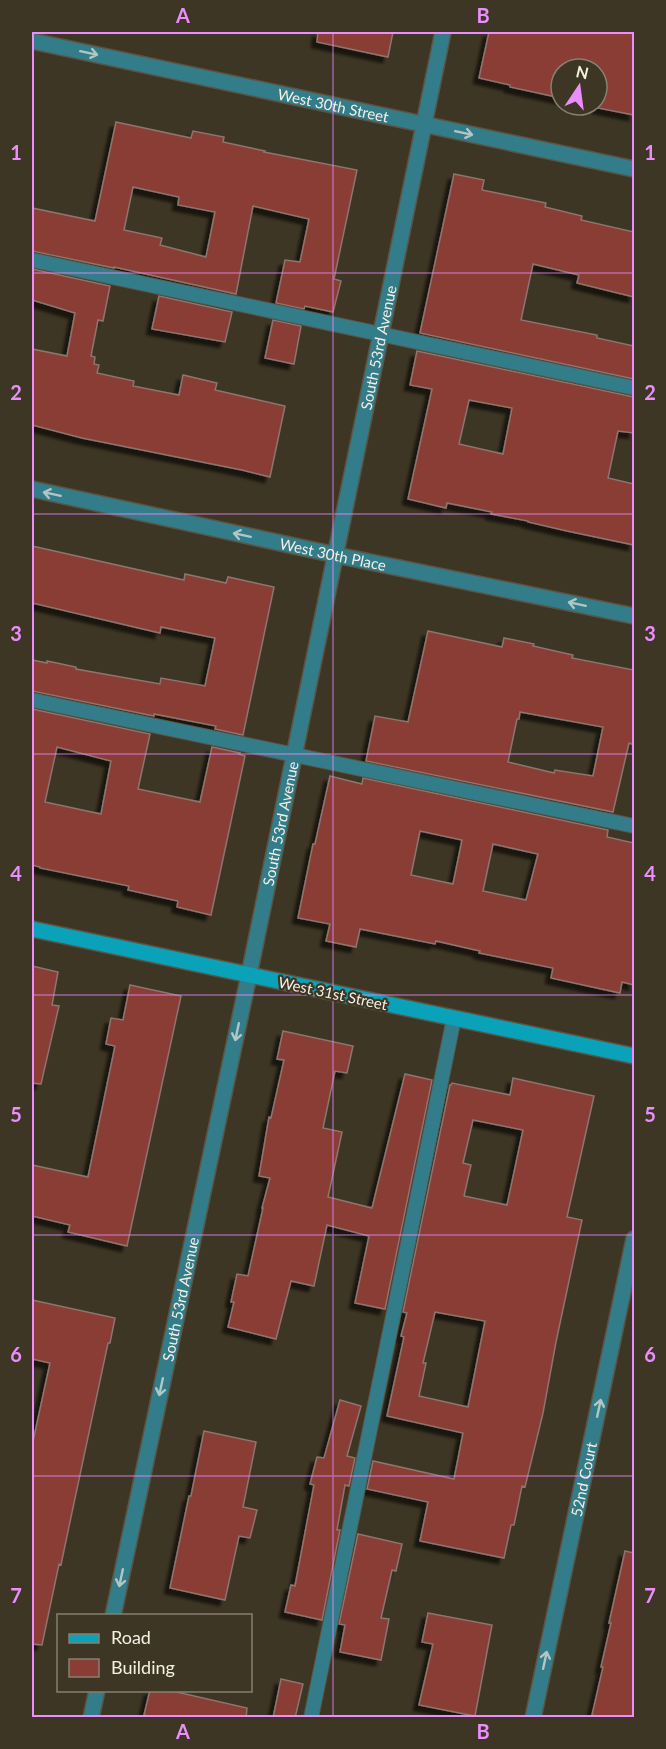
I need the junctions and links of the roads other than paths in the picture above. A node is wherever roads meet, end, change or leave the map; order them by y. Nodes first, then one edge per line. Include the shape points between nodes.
1 (443, 32) edge
2 (32, 41) edge
3 (423, 125) junction
4 (634, 169) edge
5 (32, 260) edge
6 (381, 334) junction
7 (634, 388) edge
8 (32, 489) edge
9 (336, 555) junction
10 (634, 616) edge
11 (32, 700) edge
12 (295, 755) junction
13 (634, 826) edge
14 (32, 928) edge
15 (249, 975) junction
16 (454, 1018) junction
17 (634, 1056) edge
18 (634, 1239) edge
19 (113, 1614) edge
20 (97, 1692) edge
21 (91, 1718) edge
22 (311, 1718) edge
23 (532, 1718) edge

1 - 3 street, South 53rd Avenue
2 -> 3 street, West 30th Street
3 -> 4 street, West 30th Street
3 - 6 street, South 53rd Avenue
5 - 6 lane
6 - 7 lane
6 - 9 street, South 53rd Avenue
9 -> 8 street, West 30th Place
10 -> 9 street, West 30th Place
9 - 12 street, South 53rd Avenue
11 - 12 lane
12 - 13 lane
12 - 15 street, South 53rd Avenue
14 - 15 main road, West 31st Street
15 - 16 main road, West 31st Street
15 -> 19 street, South 53rd Avenue
16 - 17 main road, West 31st Street
16 - 22 lane
23 -> 18 street, 52nd Court
20 - 21 street

